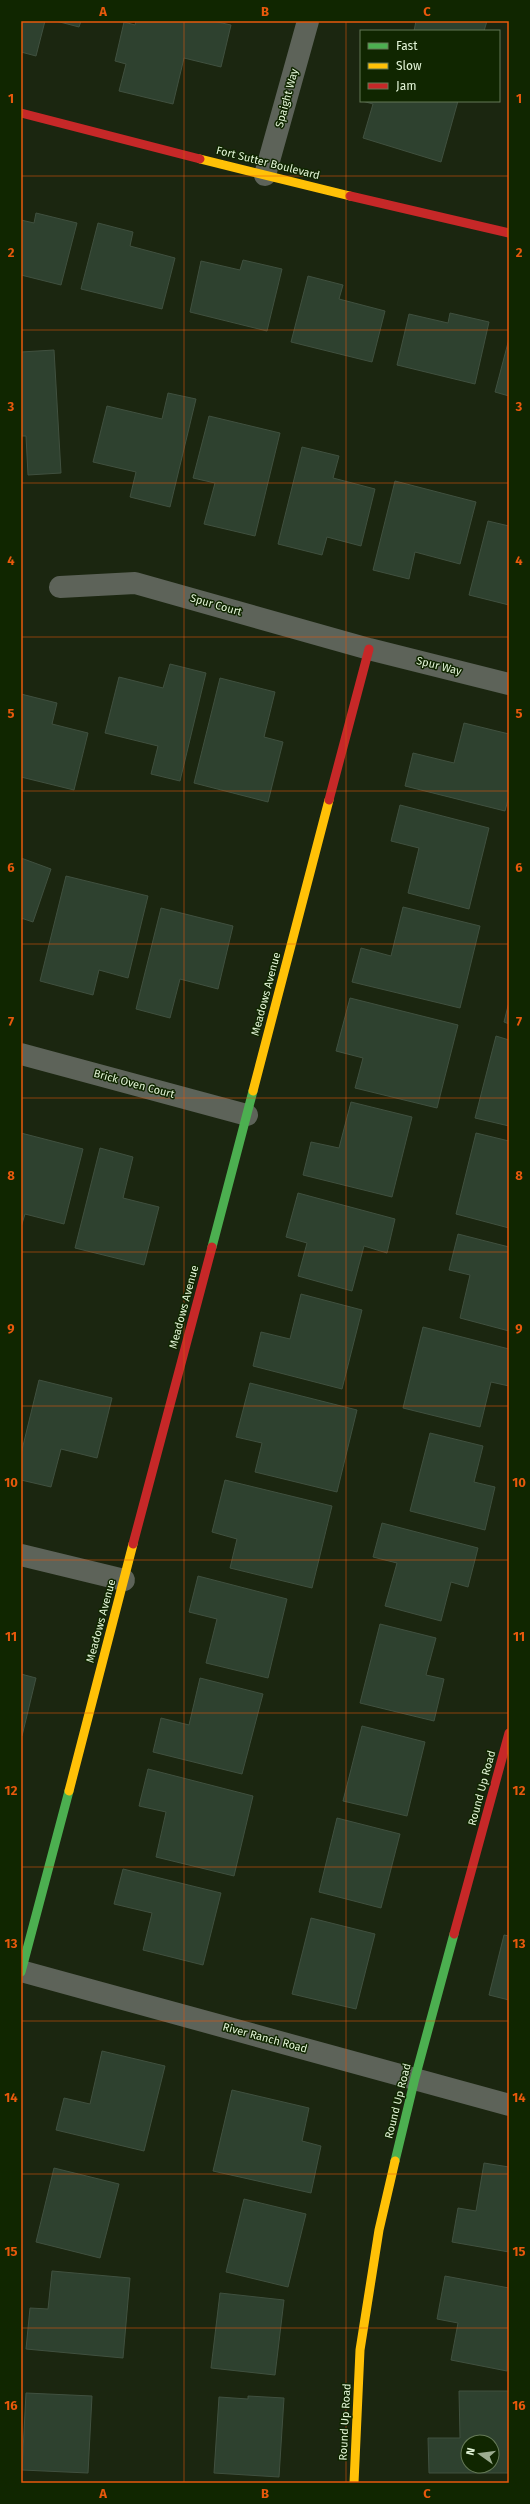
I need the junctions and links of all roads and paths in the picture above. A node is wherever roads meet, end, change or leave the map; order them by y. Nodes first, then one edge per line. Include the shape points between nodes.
1 (308, 21) edge
2 (21, 113) edge
3 (265, 175) junction
4 (509, 233) edge
5 (60, 587) dead end
6 (369, 649) junction
7 (509, 684) edge
8 (21, 1054) edge
9 (247, 1115) junction
10 (21, 1555) edge
11 (124, 1580) junction
12 (509, 1733) edge
13 (21, 1972) edge
14 (415, 2078) junction
15 (509, 2105) edge
16 (354, 2483) edge

1 - 3 street, Spaight Way
2 - 3 street, Fort Sutter Boulevard
3 - 4 street, Fort Sutter Boulevard
5 - 6 street, Spur Court via 135,583
6 - 7 street, Spur Way
6 - 9 street, Meadows Avenue
8 - 9 street, Brick Oven Court
9 - 11 street, Meadows Avenue
10 - 11 street
11 - 13 street, Meadows Avenue
12 - 14 street, Round Up Road
13 - 14 street, River Ranch Road
14 - 15 street, River Ranch Road
14 - 16 street, Round Up Road via 379,2230 360,2350

